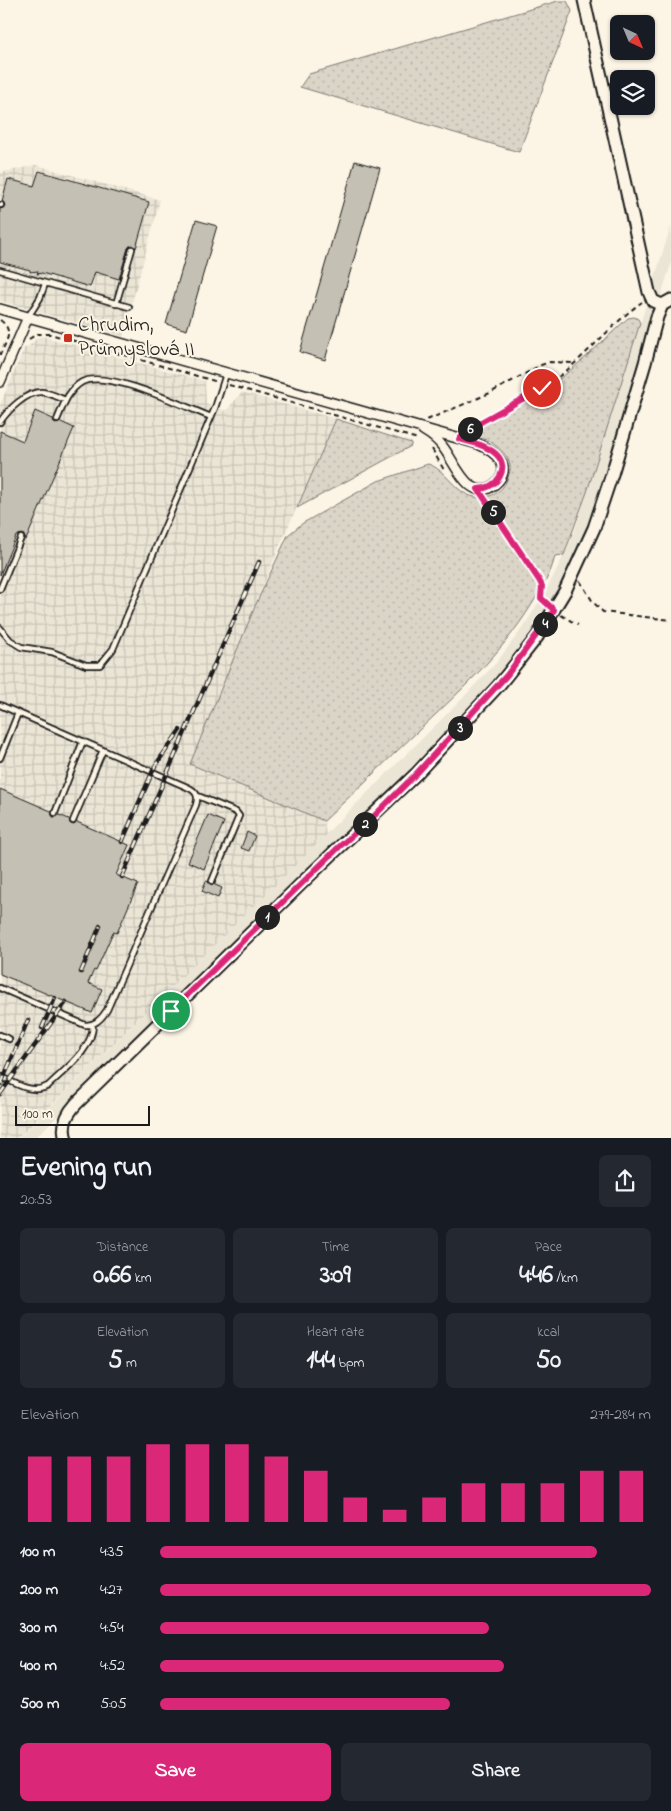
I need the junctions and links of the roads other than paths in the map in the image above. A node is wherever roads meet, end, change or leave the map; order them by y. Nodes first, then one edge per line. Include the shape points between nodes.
1 (584, 0) edge
2 (132, 249) dead end
3 (0, 270) edge
4 (45, 284) junction
5 (666, 303) edge
6 (116, 304) junction
7 (128, 307) dead end
8 (0, 309) edge
9 (28, 317) junction
10 (226, 374) junction
11 (0, 382) edge
12 (65, 400) junction
13 (211, 417) junction
14 (57, 420) dead end
15 (0, 422) edge
16 (420, 429) junction
17 (21, 538) dead end
18 (0, 589) edge
19 (0, 628) edge
20 (0, 705) edge
21 (18, 713) junction
22 (83, 741) junction
23 (103, 750) junction
24 (0, 758) edge
25 (198, 796) junction
26 (54, 813) dead end
27 (73, 821) dead end
28 (212, 881) dead end
29 (0, 988) edge
30 (93, 1024) junction
31 (0, 1035) edge
32 (9, 1038) dead end
33 (0, 1076) edge
34 (66, 1138) edge

1 - 5 street via 650,296 653,301
2 - 6 lane
3 - 4 lane
4 - 6 lane
4 - 9 lane
5 - 34 street via 657,317 605,499 557,612 507,675 416,774 76,1104 64,1123
6 - 7 lane
8 - 9 street
9 - 10 street
9 - 11 street
10 - 13 lane
10 - 16 street
12 - 13 lane via 75,387 85,381 103,379 144,390
12 - 14 lane
12 - 15 lane via 46,392 36,392 8,411
13 - 19 lane via 113,649 105,661 100,665 86,666 52,652 21,647
16 - 16 street via 443,447 464,480 478,489 490,487 498,480 502,471 501,461 493,452
17 - 18 lane
20 - 21 lane
21 - 22 lane
21 - 24 lane
22 - 23 lane
22 - 26 lane
23 - 25 lane via 187,787
23 - 27 lane
25 - 28 lane via 239,816
25 - 30 lane via 107,1010
29 - 30 lane via 85,1025
30 - 33 lane via 92,1037 85,1048 43,1089 32,1090
31 - 32 lane

